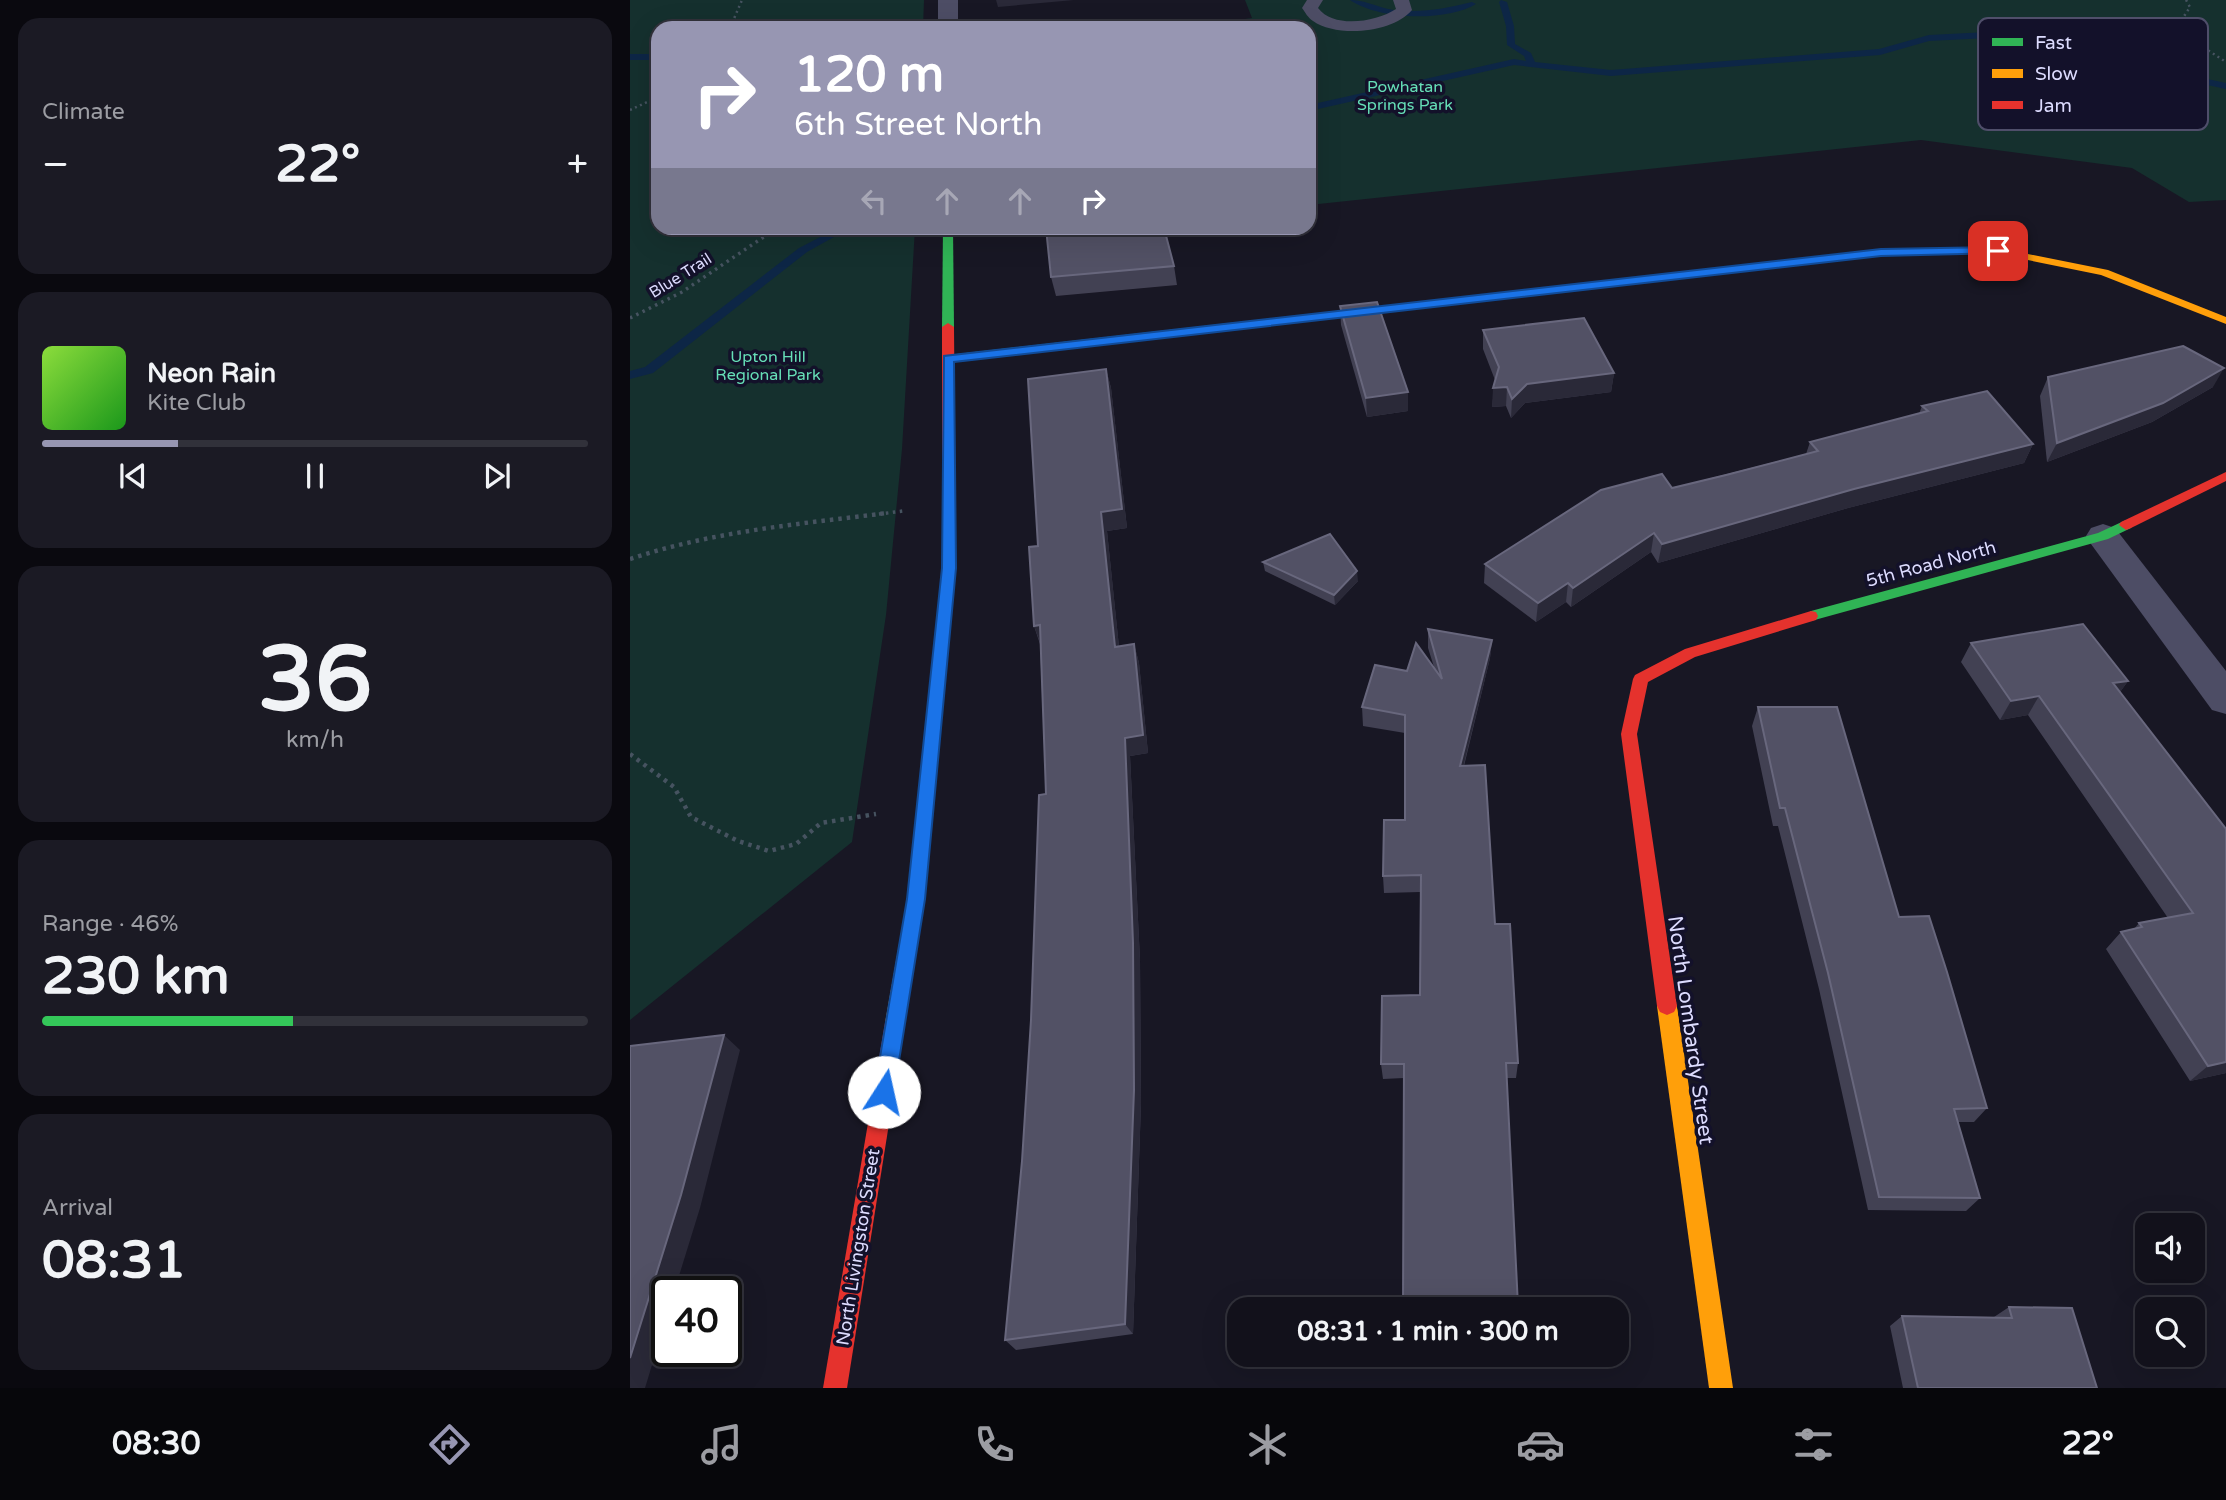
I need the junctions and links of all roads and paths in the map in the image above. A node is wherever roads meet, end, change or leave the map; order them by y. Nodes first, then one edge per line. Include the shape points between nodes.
1 (742, 0) edge
2 (948, 0) edge
3 (1401, 0) edge
4 (2186, 0) edge
5 (1313, 1) edge
6 (2183, 18) edge
7 (733, 21) edge
8 (948, 21) edge
9 (2208, 50) edge
10 (2226, 62) edge
11 (651, 100) edge
12 (630, 110) edge
13 (767, 235) edge
14 (948, 235) edge
15 (630, 318) edge
16 (2226, 321) edge
17 (948, 359) junction
18 (2226, 476) edge
19 (949, 505) junction
20 (2103, 536) junction
21 (630, 559) edge
22 (1641, 679) joint
23 (2226, 699) edge
24 (630, 754) edge
25 (925, 807) junction
26 (835, 1388) edge
27 (1721, 1388) edge

1 - 7 path
2 - 8 street
3 - 5 lane via 1404,10 1398,16 1357,25 1320,18 1310,8
4 - 6 path via 2190,7
9 - 10 path
11 - 12 path
13 - 15 path, Blue Trail via 682,292
14 - 17 street, North Livingston Street
16 - 17 street via 2104,272 1998,251 1881,252
17 - 19 street, North Livingston Street
18 - 20 street, 5th Road North
19 - 21 path via 729,533
19 - 25 street, North Livingston Street via 949,568
20 - 22 street, 5th Road North via 1766,629 1690,653
20 - 23 street
22 - 27 street, North Lombardy Street via 1629,734
24 - 25 path via 674,787 691,817 769,851 796,844 821,823
25 - 26 street, North Livingston Street via 916,899

